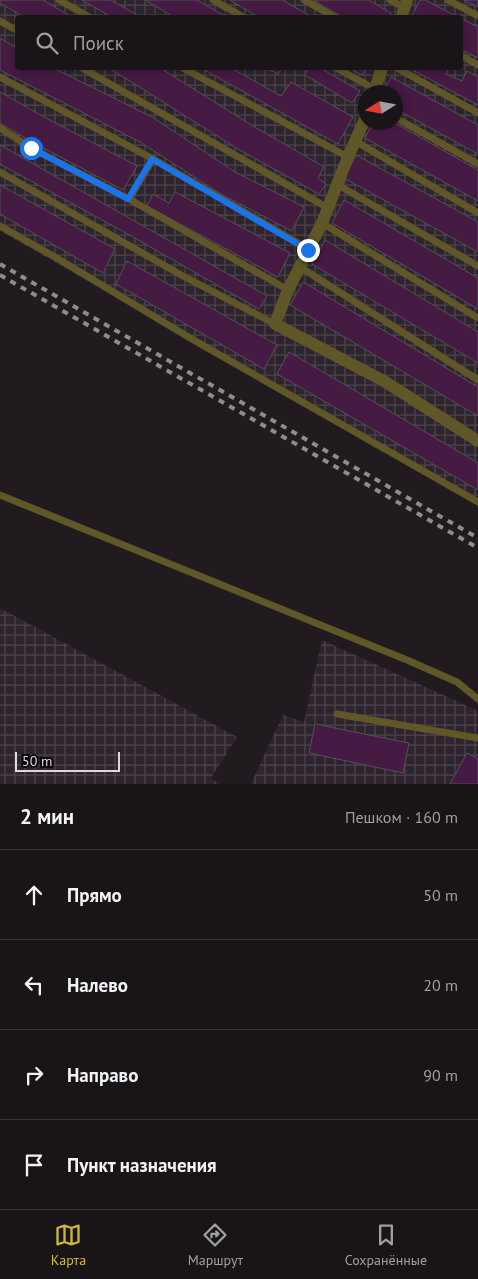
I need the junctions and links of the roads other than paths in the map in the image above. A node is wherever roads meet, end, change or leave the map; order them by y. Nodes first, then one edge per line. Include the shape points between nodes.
1 (59, 0) edge
2 (213, 0) edge
3 (304, 0) edge
4 (390, 0) edge
5 (448, 0) edge
6 (404, 8) edge
7 (86, 15) edge
8 (240, 15) edge
9 (331, 15) edge
10 (478, 16) edge
11 (0, 21) edge
12 (15, 29) edge
13 (463, 56) edge
14 (478, 64) edge
15 (86, 70) edge
16 (187, 70) edge
17 (339, 70) edge
18 (381, 70) edge
19 (401, 70) edge
20 (0, 77) edge
21 (365, 85) edge
22 (377, 85) edge
23 (478, 113) edge
24 (403, 122) edge
25 (0, 128) edge
26 (360, 130) edge
27 (355, 142) junction
28 (348, 157) junction
29 (152, 159) junction
30 (478, 164) edge
31 (0, 172) edge
32 (338, 185) junction
33 (128, 199) junction
34 (328, 208) junction
35 (478, 213) edge
36 (322, 223) junction
37 (0, 226) edge
38 (308, 250) junction
39 (478, 266) edge
40 (300, 267) junction
41 (288, 290) junction
42 (478, 318) edge
43 (275, 324) junction
44 (478, 380) edge
45 (478, 441) edge
46 (0, 496) edge
47 (478, 502) edge
48 (478, 699) edge
49 (337, 714) dead end
50 (478, 738) edge

1 - 7 lane
2 - 8 lane
3 - 9 lane
4 - 6 lane
5 - 10 lane
11 - 12 lane
13 - 14 lane
15 - 34 lane
16 - 28 lane
17 - 21 lane
18 - 22 street
19 - 23 lane
20 - 29 lane
24 - 30 lane
25 - 33 lane
26 - 27 street
27 - 28 street
27 - 35 lane
28 - 32 street
29 - 33 lane
29 - 38 lane
31 - 43 lane via 180,275
32 - 34 street
32 - 39 lane
33 - 41 lane
34 - 36 street
36 - 38 street
36 - 42 lane
37 - 47 lane
38 - 40 street
40 - 41 street
40 - 44 lane
41 - 43 street
43 - 45 street via 384,381
46 - 48 lane via 407,660 457,682
49 - 50 lane

